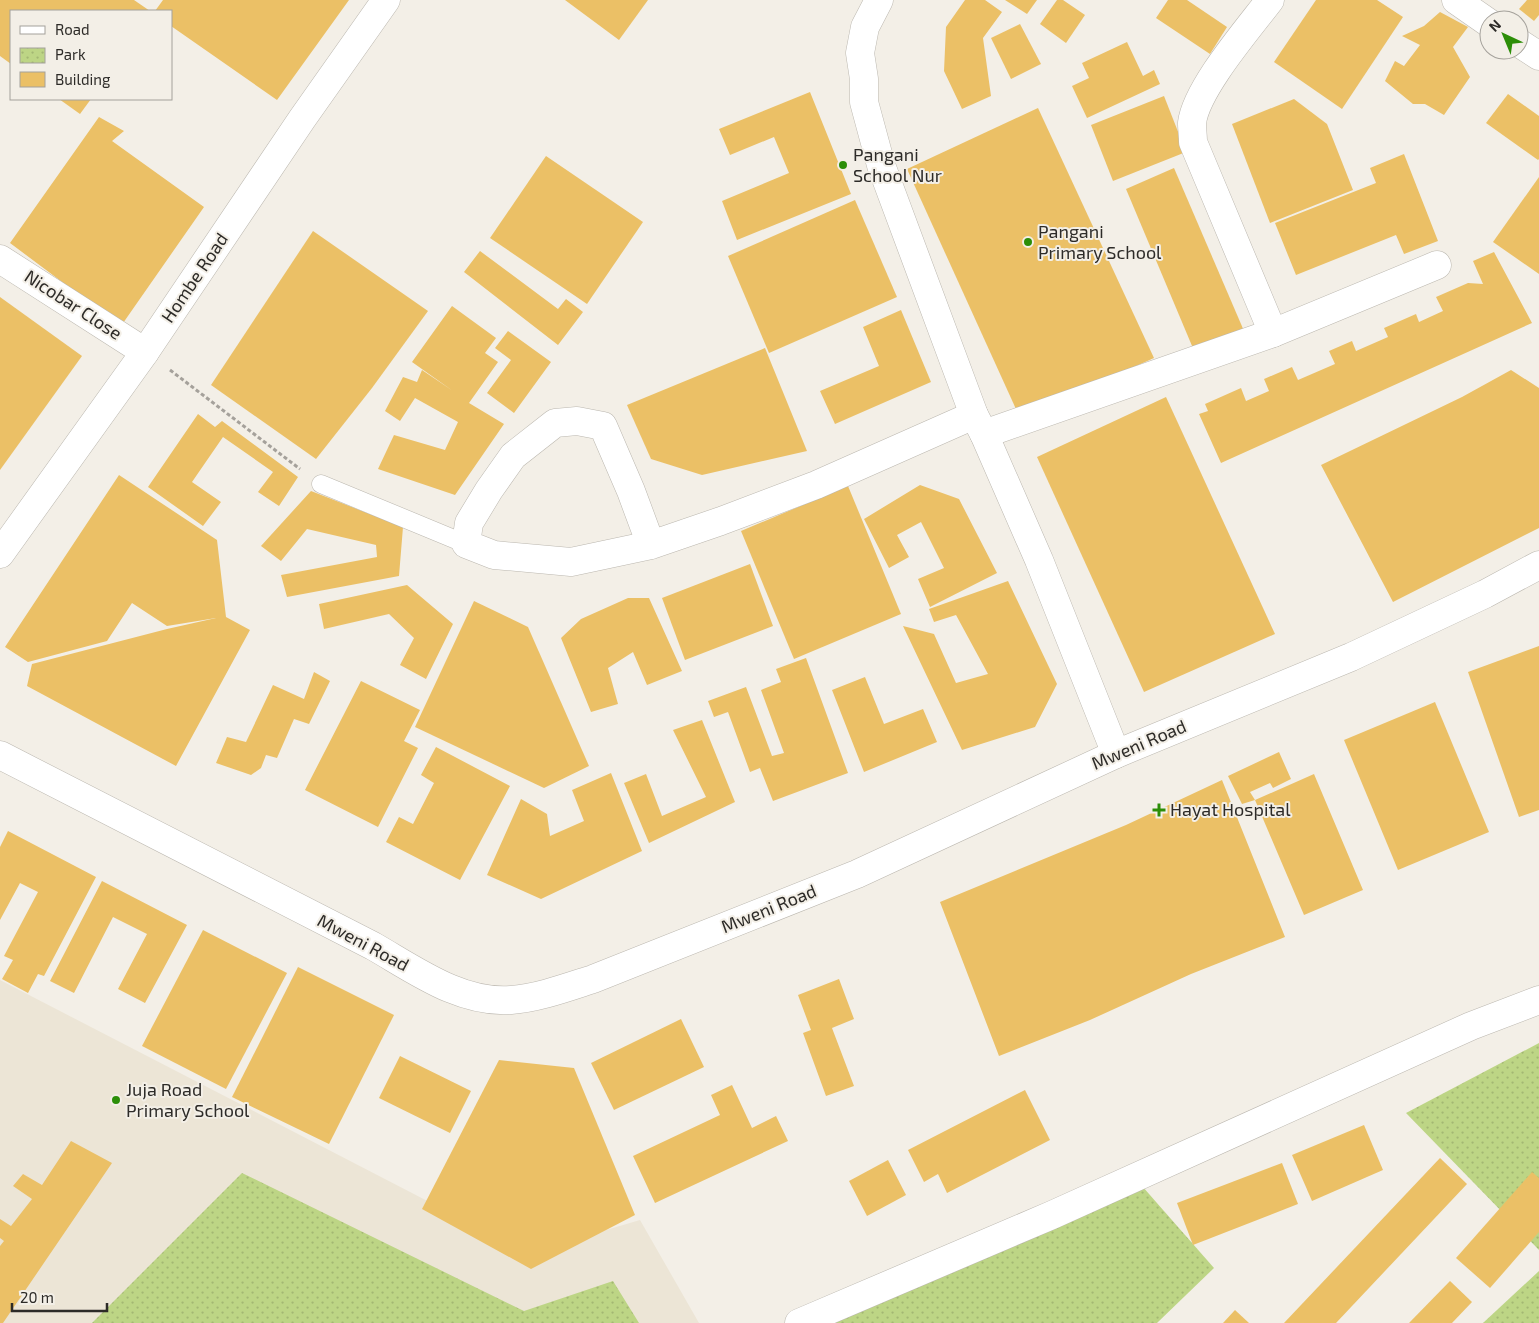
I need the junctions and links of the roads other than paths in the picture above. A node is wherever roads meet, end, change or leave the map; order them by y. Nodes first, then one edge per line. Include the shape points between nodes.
1 (386, 0) edge
2 (878, 0) edge
3 (1270, 0) edge
4 (1456, 0) edge
5 (1479, 16) edge
6 (0, 259) edge
7 (1437, 265) dead end
8 (1273, 333) junction
9 (145, 352) junction
10 (979, 424) junction
11 (321, 484) road end
12 (466, 544) junction
13 (651, 545) junction
14 (0, 554) edge
15 (1539, 565) edge
16 (1116, 754) junction
17 (0, 755) edge
18 (1539, 1000) edge
19 (799, 1323) edge

1 - 9 street, Hombe Road
2 - 10 street via 864,27 860,53 864,102 881,165
3 - 8 street via 1216,72 1198,104 1192,123 1193,142
4 - 5 street
6 - 9 street, Nicobar Close
7 - 8 street
8 - 10 street
9 - 14 street, Hombe Road
10 - 13 street
10 - 16 street via 1039,560
11 - 12 lane
12 - 13 street via 494,555 571,562
12 - 13 street via 468,523 513,456 555,423 577,421 603,426
15 - 16 street, Mweni Road via 1351,657
16 - 17 street, Mweni Road via 857,874 593,979 511,1000 482,998 454,990
18 - 19 street via 1471,1026 1052,1215

